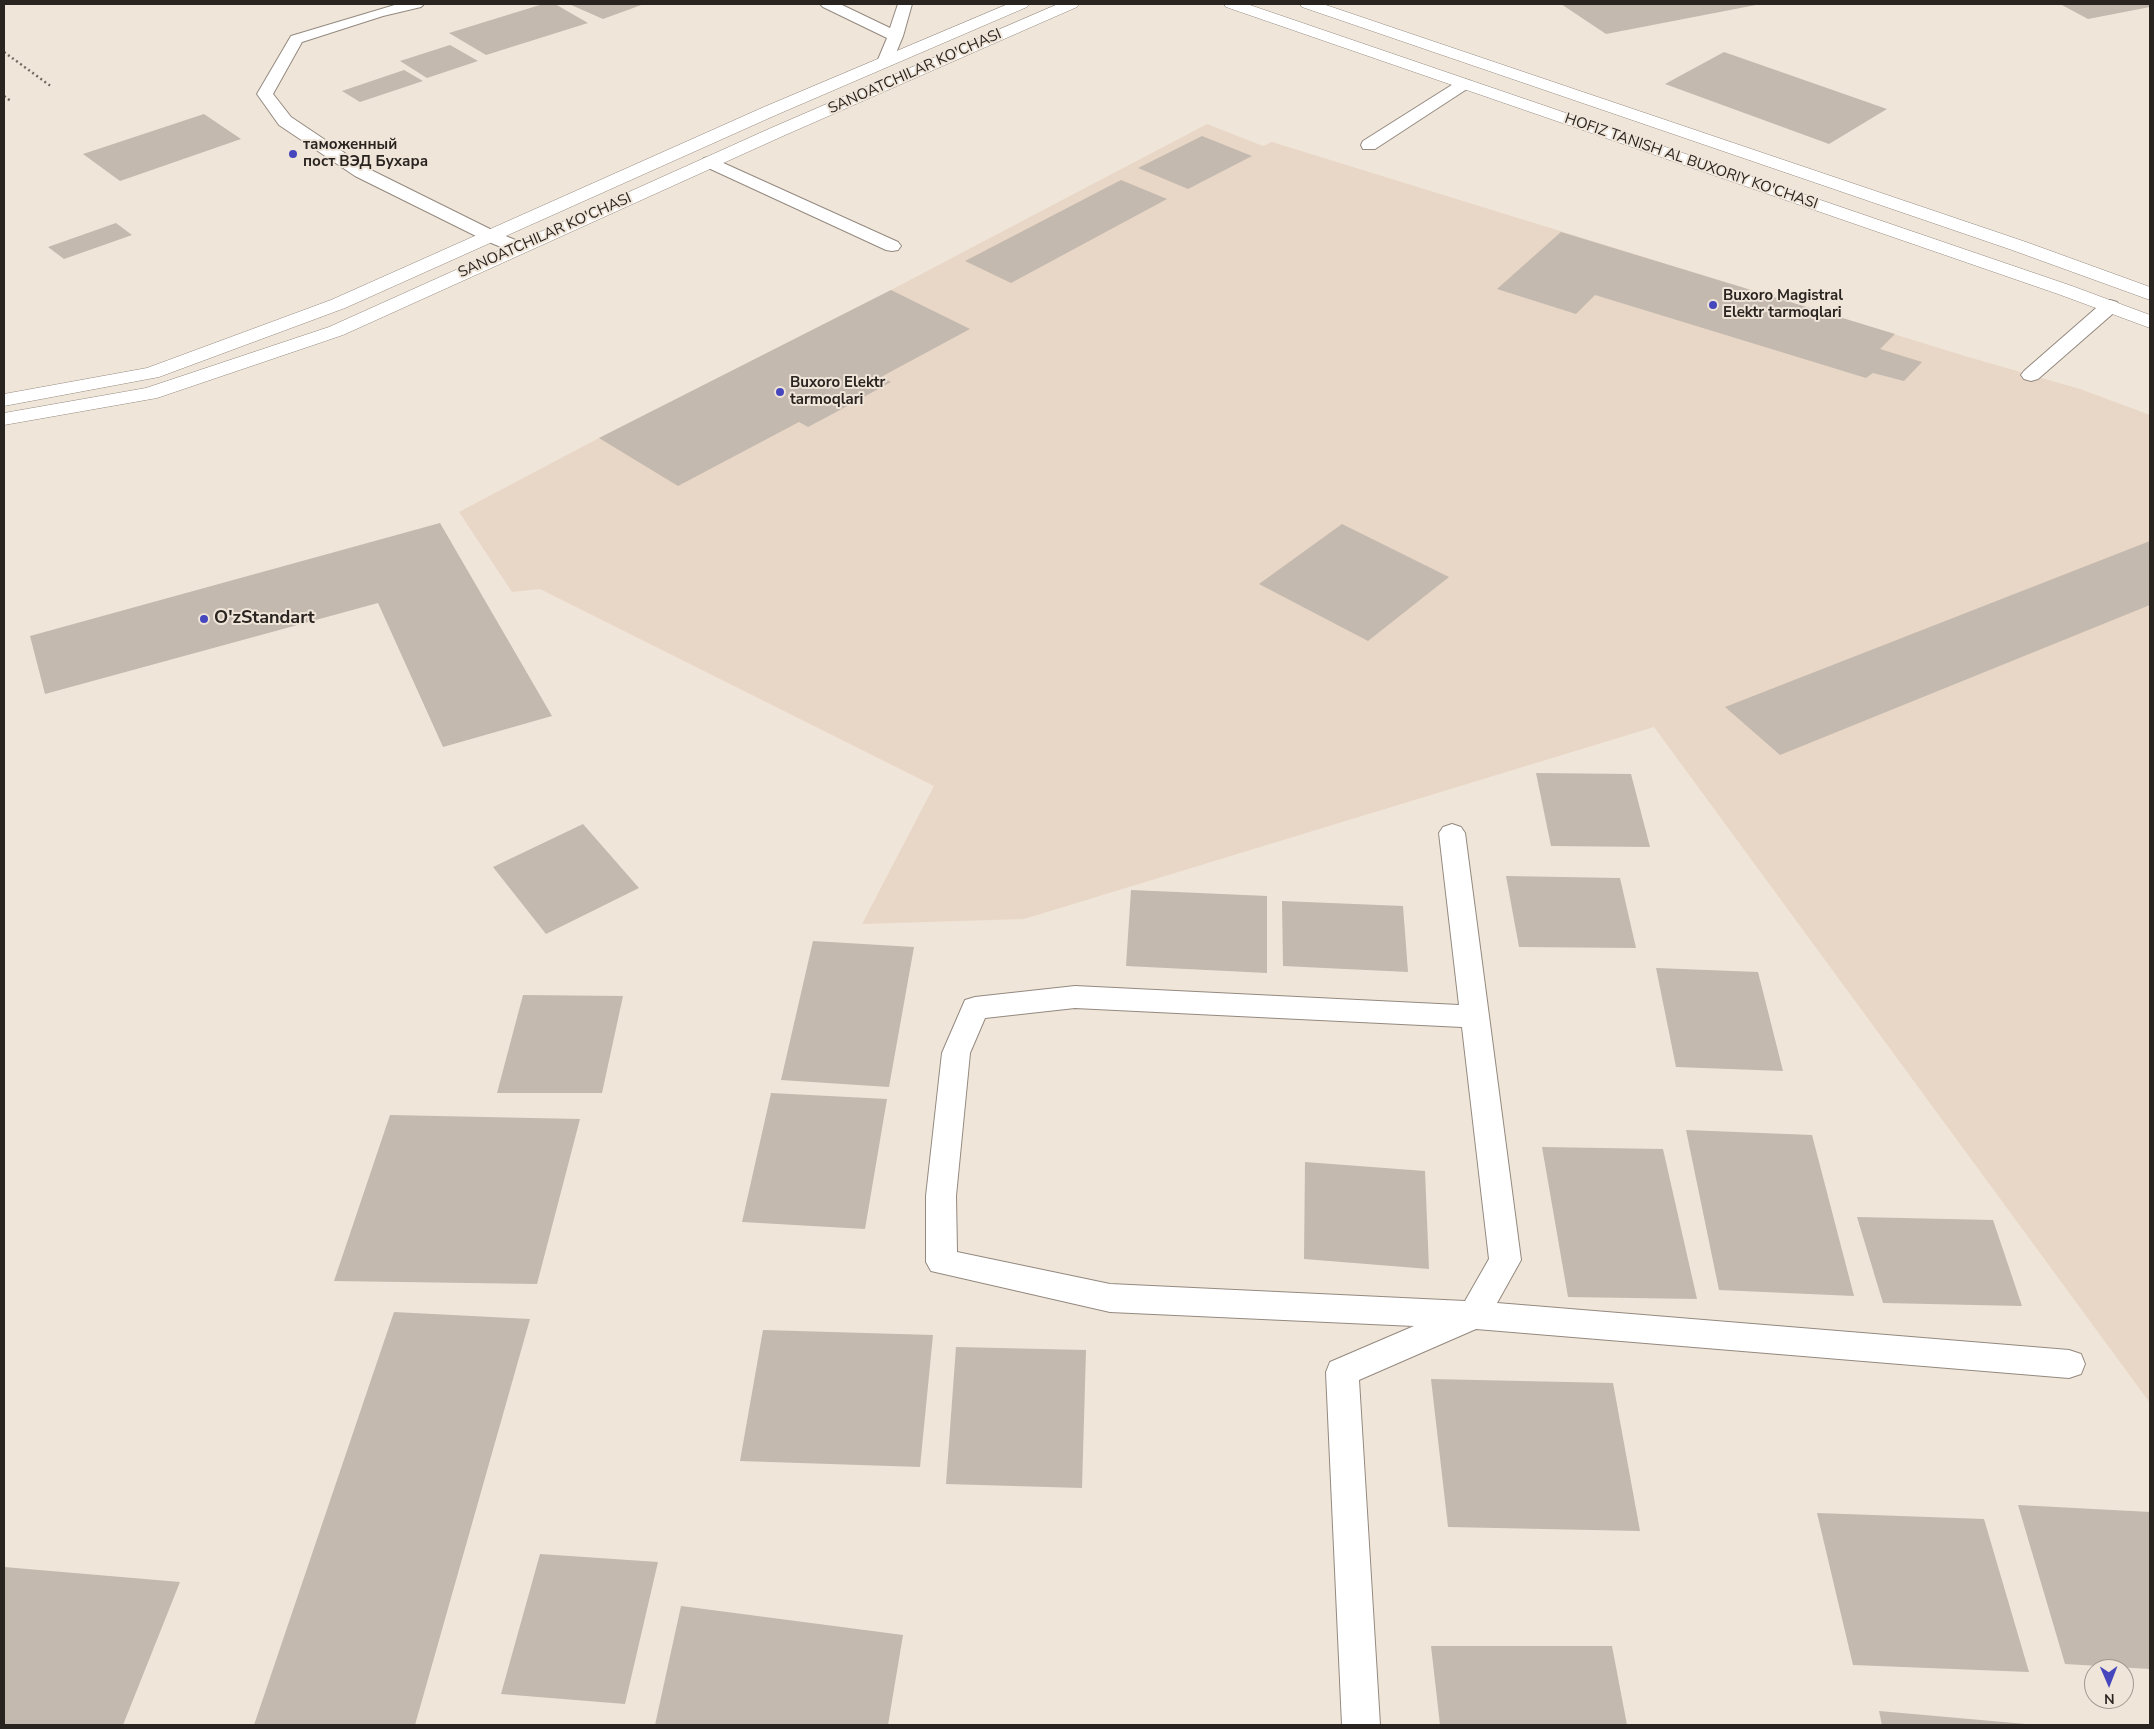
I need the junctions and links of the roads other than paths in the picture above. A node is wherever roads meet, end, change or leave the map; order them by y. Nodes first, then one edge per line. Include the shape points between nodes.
1 (360, 4) edge
2 (416, 4) edge
3 (828, 4) edge
4 (905, 4) edge
5 (1021, 4) edge
6 (1071, 4) edge
7 (1232, 4) edge
8 (1308, 4) edge
9 (378, 13) junction
10 (895, 36) junction
11 (885, 62) junction
12 (1464, 84) junction
13 (1369, 145) dead end
14 (710, 162) junction
15 (490, 236) junction
16 (892, 246) dead end
17 (519, 248) junction
18 (2150, 294) edge
19 (2110, 306) junction
20 (2150, 322) edge
21 (2031, 375) dead end
22 (4, 400) edge
23 (4, 419) edge
24 (1452, 832) dead end
25 (1475, 1017) junction
26 (1474, 1315) junction
27 (2069, 1364) dead end
28 (1362, 1725) edge

1 - 9 lane
2 - 9 lane
3 - 10 lane
4 - 10 lane
5 - 11 main road, SANOATCHILAR KO'CHASI
6 - 14 main road, SANOATCHILAR KO'CHASI
7 - 12 main road, HOFIZ TANISH AL BUXORIY KO'CHASI
8 - 18 main road, HOFIZ TANISH AL BUXORIY KO'CHASI via 2019,246
9 - 15 lane via 296,39 265,94 285,121 361,172
10 - 11 lane
11 - 15 main road, SANOATCHILAR KO'CHASI
12 - 13 lane
12 - 19 main road, HOFIZ TANISH AL BUXORIY KO'CHASI
14 - 16 lane
14 - 17 main road, SANOATCHILAR KO'CHASI
15 - 17 lane
15 - 22 main road, SANOATCHILAR KO'CHASI via 338,304 152,373
17 - 23 main road, SANOATCHILAR KO'CHASI via 336,331 150,394
19 - 20 main road, HOFIZ TANISH AL BUXORIY KO'CHASI
19 - 21 lane
24 - 25 lane
25 - 26 lane via 1505,1260
25 - 26 lane via 1075,997 975,1008 956,1053 941,1196 942,1262 1110,1298
26 - 27 lane
26 - 28 lane via 1342,1372

